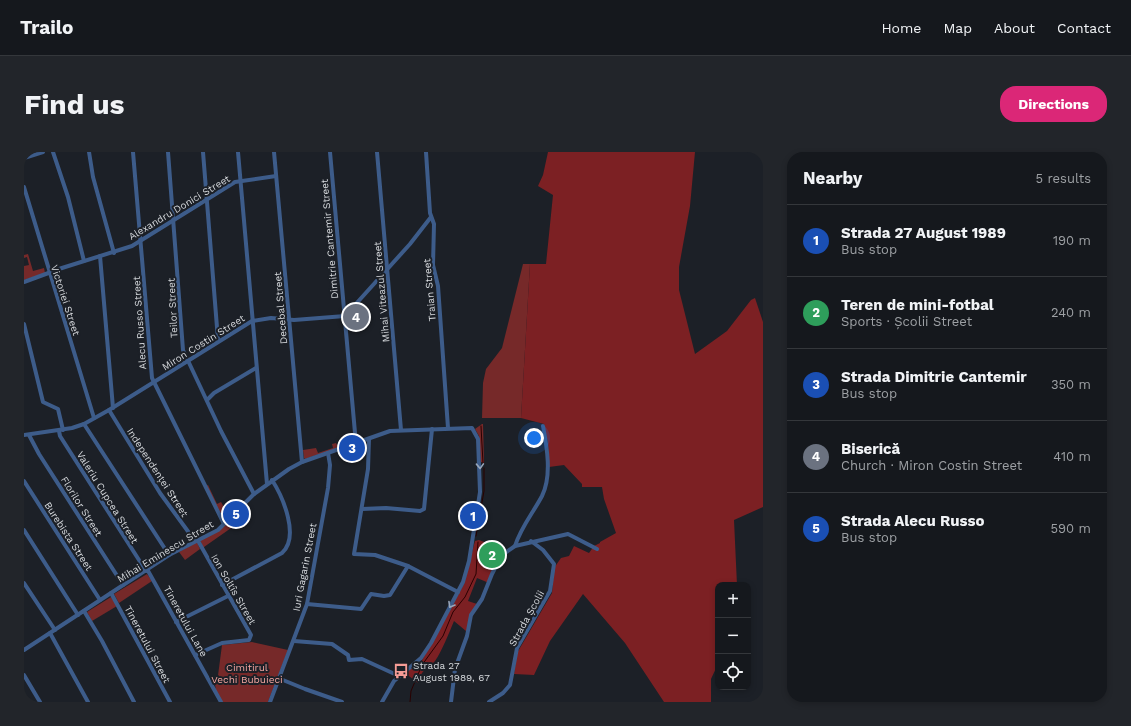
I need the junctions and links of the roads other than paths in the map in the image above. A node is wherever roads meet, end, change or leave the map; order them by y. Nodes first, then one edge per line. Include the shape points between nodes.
1 (43, 152) edge
2 (53, 152) edge
3 (89, 152) edge
4 (133, 152) edge
5 (168, 152) edge
6 (203, 152) edge
7 (238, 152) edge
8 (274, 152) edge
9 (330, 152) edge
10 (377, 152) edge
11 (426, 152) edge
12 (24, 158) edge
13 (276, 176) junction
14 (240, 181) junction
15 (24, 187) edge
16 (208, 198) junction
17 (431, 217) junction
18 (174, 220) junction
19 (140, 241) junction
20 (114, 253) junction
21 (100, 256) junction
22 (84, 261) junction
23 (387, 269) junction
24 (49, 273) junction
25 (24, 282) edge
26 (345, 316) junction
27 (289, 319) junction
28 (252, 321) junction
29 (24, 324) edge
30 (218, 340) junction
31 (187, 361) junction
32 (256, 368) junction
33 (153, 383) junction
34 (207, 400) junction
35 (111, 409) junction
36 (94, 418) junction
37 (84, 424) junction
38 (543, 426) dead end
39 (448, 428) junction
40 (432, 429) junction
41 (61, 430) junction
42 (400, 430) junction
43 (29, 434) junction
44 (24, 435) edge
45 (369, 439) junction
46 (356, 444) junction
47 (328, 453) junction
48 (302, 462) junction
49 (272, 480) junction
50 (24, 482) edge
51 (267, 484) junction
52 (254, 494) junction
53 (362, 509) junction
54 (224, 524) junction
55 (24, 530) edge
56 (196, 540) junction
57 (531, 541) junction
58 (515, 546) junction
59 (596, 549) dead end
60 (169, 555) junction
61 (408, 566) junction
62 (146, 570) junction
63 (24, 583) edge
64 (123, 585) junction
65 (222, 585) junction
66 (458, 592) junction
67 (111, 593) junction
68 (228, 596) junction
69 (100, 600) junction
70 (307, 604) junction
71 (84, 611) junction
72 (78, 615) junction
73 (176, 622) junction
74 (55, 630) junction
75 (50, 633) junction
76 (294, 641) junction
77 (24, 650) edge
78 (195, 655) junction
79 (24, 675) edge
80 (398, 676) junction
81 (278, 678) junction
82 (40, 702) edge
83 (88, 702) edge
84 (134, 702) edge
85 (170, 702) edge
86 (221, 702) edge
87 (270, 702) edge
88 (342, 702) edge
89 (382, 702) edge
90 (451, 702) edge
91 (489, 702) edge

1 - 12 street
2 - 22 street
3 - 20 street via 93,178
4 - 19 street, Alecu Russo Street
5 - 18 street, Teilor Street
6 - 16 street
7 - 14 street
8 - 13 street, Decebal Street
9 - 26 street, Dimitrie Cantemir Street
10 - 23 street, Mihai Viteazul Street
11 - 17 street, Traian Street
13 - 14 street, Alexandru Donici Street
13 - 27 street, Decebal Street
14 - 16 street, Alexandru Donici Street via 230,184
14 - 28 street
15 - 24 street, Victoriei Street
16 - 18 street, Alexandru Donici Street
16 - 30 street
17 - 23 street
17 - 39 street, Traian Street via 434,224 433,265 438,286
18 - 19 street, Alexandru Donici Street
18 - 31 street, Teilor Street via 183,350
19 - 20 street, Alexandru Donici Street
19 - 33 street, Alecu Russo Street
20 - 21 street, Alexandru Donici Street
21 - 22 street, Alexandru Donici Street
21 - 35 street, Independenței Street
22 - 24 street, Alexandru Donici Street
23 - 26 street
23 - 42 street, Mihai Viteazul Street
24 - 25 street, Alexandru Donici Street
24 - 36 street, Victoriei Street
26 - 27 street, Miron Costin Street
26 - 46 street, Dimitrie Cantemir Street
27 - 28 street, Miron Costin Street
27 - 48 street, Decebal Street
28 - 30 street, Miron Costin Street
28 - 32 street
29 - 41 street, Valeriu Cupcea Street via 43,402 58,409
30 - 31 street, Miron Costin Street
31 - 33 street, Miron Costin Street
31 - 34 street, Teilor Street
32 - 34 street via 214,393
32 - 51 street
33 - 35 street, Miron Costin Street
33 - 54 street, Alecu Russo Street
34 - 52 street, Teilor Street
35 - 36 street, Miron Costin Street
35 - 56 street, Independenței Street via 160,493
36 - 37 street, Miron Costin Street
37 - 41 street, Miron Costin Street
37 - 60 street
38 - 58 street via 547,444 545,487
39 - 40 street, Mihai Eminescu Street
39 -> 66 street, Mihai Eminescu Street via 472,428 478,439 480,492 469,561
40 - 42 street, Mihai Eminescu Street
40 - 53 street via 426,505 423,510
41 - 43 street, Miron Costin Street
41 - 62 street, Valeriu Cupcea Street via 60,436
42 - 45 street, Mihai Eminescu Street
43 - 44 street, Miron Costin Street
43 - 64 street, Florilor Street via 39,454
45 - 46 street, Mihai Eminescu Street
45 - 53 street
46 - 47 street, Mihai Eminescu Street
47 - 48 street, Mihai Eminescu Street
47 - 70 street, Iuri Gagarin Street via 328,488
48 - 49 street, Mihai Eminescu Street
49 - 51 street, Mihai Eminescu Street
49 - 65 street via 287,514 289,537 286,548 282,553
50 - 69 street, Burebista Street
51 - 52 street, Mihai Eminescu Street
52 - 54 street, Mihai Eminescu Street
53 - 61 street via 354,554 375,555
54 - 56 street, Mihai Eminescu Street
55 - 72 street
56 - 60 street, Mihai Eminescu Street
56 - 65 street, Ion Soltîs Street
57 - 58 street
57 - 59 street via 568,534
57 - 91 street, Strada Școlii via 543,550 554,564 550,591 517,648 510,685
58 - 90 street via 506,550 498,562 482,599 471,615 465,643 455,669
60 - 62 street, Mihai Eminescu Street
61 - 66 street
61 - 70 street via 390,595 371,594 361,609
62 - 64 street, Mihai Eminescu Street
62 - 73 street, Tineretului Lane
63 - 74 street
64 - 67 street, Mihai Eminescu Street
65 - 68 street, Ion Soltîs Street
66 -> 80 street via 420,658
67 - 69 street, Mihai Eminescu Street
67 - 85 street, Tineretului Street
68 - 73 street
68 - 78 street, Ion Soltîs Street via 250,638 222,643
69 - 71 street, Mihai Eminescu Street
70 - 76 street, Iuri Gagarin Street
71 - 72 street, Mihai Eminescu Street
71 - 84 street
72 - 74 street, Mihai Eminescu Street
73 - 78 street, Tineretului Lane
74 - 75 street, Mihai Eminescu Street
75 - 77 street, Mihai Eminescu Street
75 - 83 street
76 - 80 street via 332,644 348,654 349,660 362,659
76 - 81 street, Iuri Gagarin Street
78 - 86 street, Tineretului Lane
79 - 82 street
80 - 89 street
81 - 87 street, Iuri Gagarin Street
81 - 88 street

